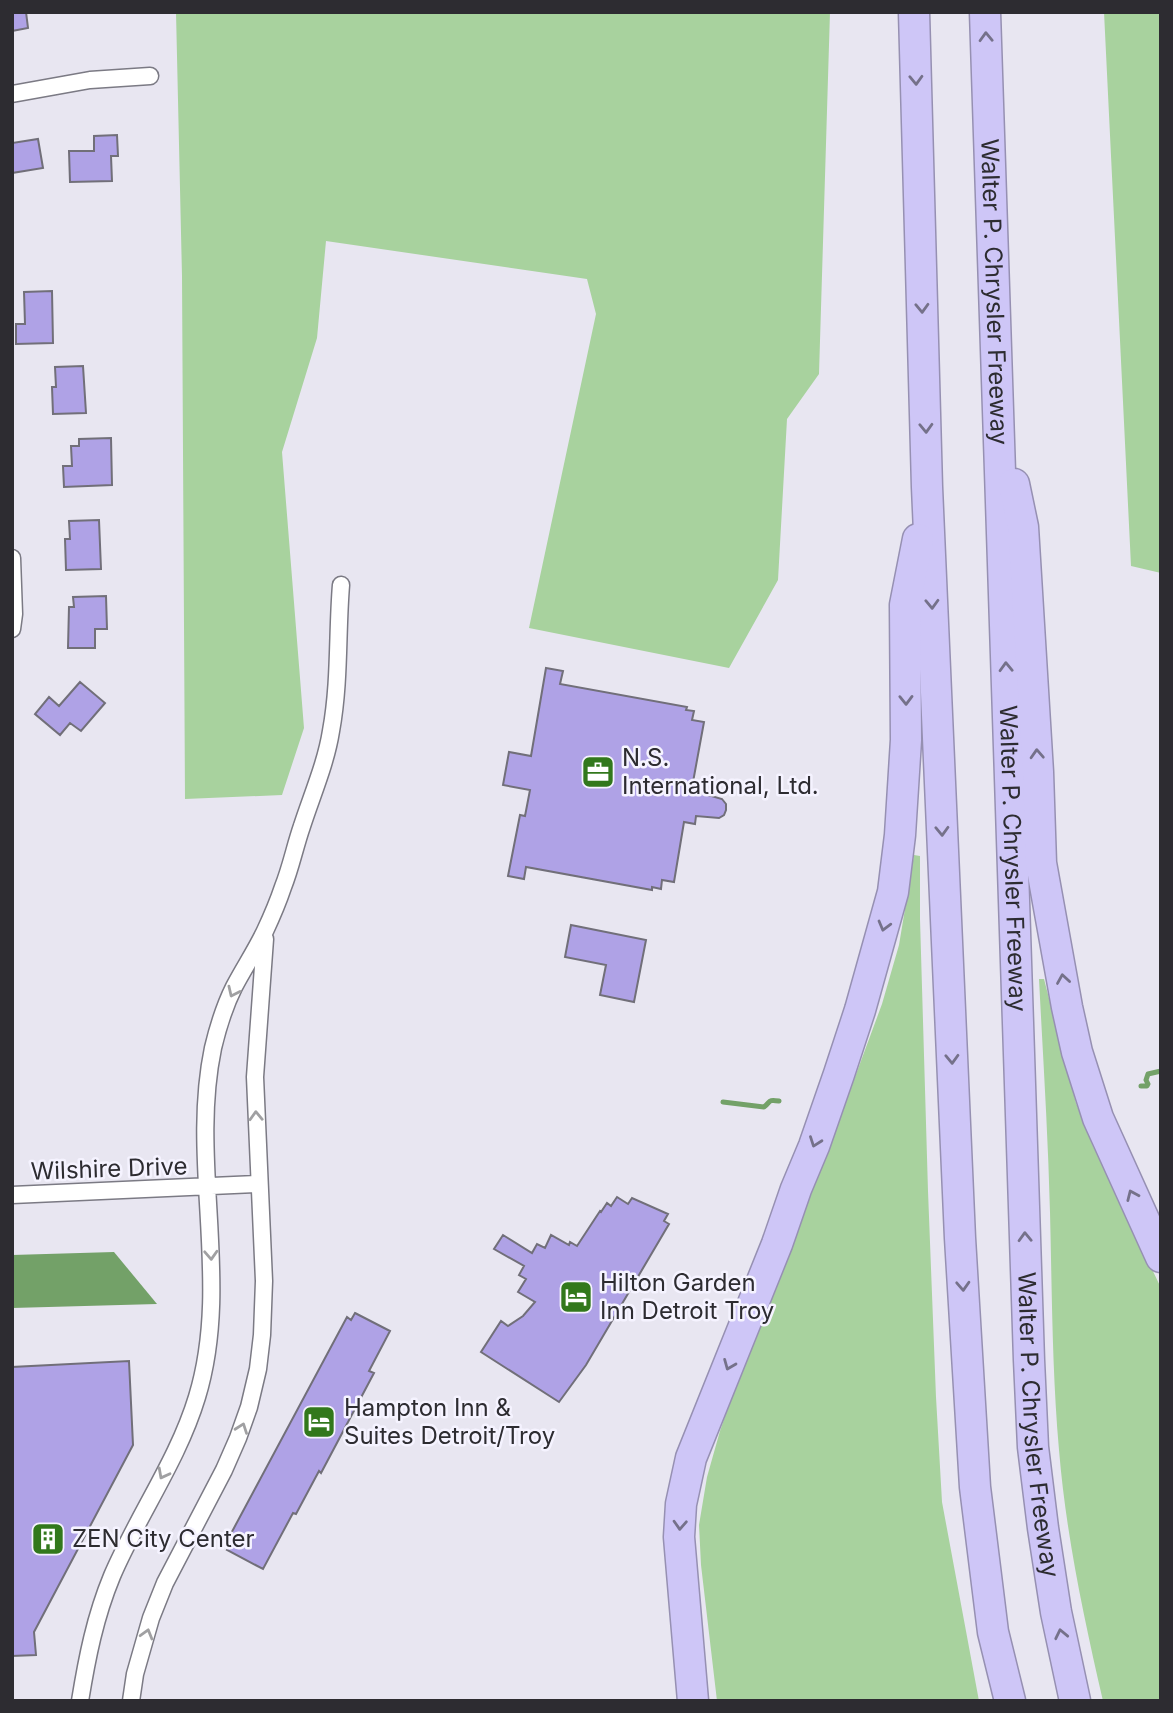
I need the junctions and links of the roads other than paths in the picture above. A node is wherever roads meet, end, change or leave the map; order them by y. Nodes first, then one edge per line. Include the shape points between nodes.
1 (914, 12) edge
2 (985, 12) edge
3 (150, 76) dead end
4 (12, 94) edge
5 (998, 416) junction
6 (927, 487) junction
7 (12, 559) edge
8 (341, 584) dead end
9 (12, 629) edge
10 (265, 932) junction
11 (258, 1184) junction
12 (207, 1187) junction
13 (12, 1195) edge
14 (1161, 1257) edge
15 (80, 1701) edge
16 (131, 1701) edge
17 (692, 1701) edge
18 (1010, 1701) edge
19 (1075, 1701) edge

1 -> 6 highway
5 -> 2 highway, Walter P. Chrysler Freeway
3 - 4 street via 90,80
14 -> 5 highway via 1098,1118 1067,1007 1041,863 1023,527
19 -> 5 highway, Walter P. Chrysler Freeway via 1056,1612 1033,1447
6 -> 17 highway via 905,605 906,740 893,892 839,1074 691,1458 681,1504 679,1537
6 -> 18 highway via 975,1487 993,1632
7 - 9 street
8 - 10 street via 331,734 285,884
11 -> 10 street via 255,1077
10 -> 12 street via 233,990 214,1046 205,1107
11 - 12 street, Wilshire Drive
16 -> 11 street via 135,1674 161,1595 224,1470 249,1407 264,1307
12 - 13 street, Wilshire Drive
12 -> 15 street, Wilshire Drive via 212,1305 206,1364 180,1442 112,1576 89,1645

